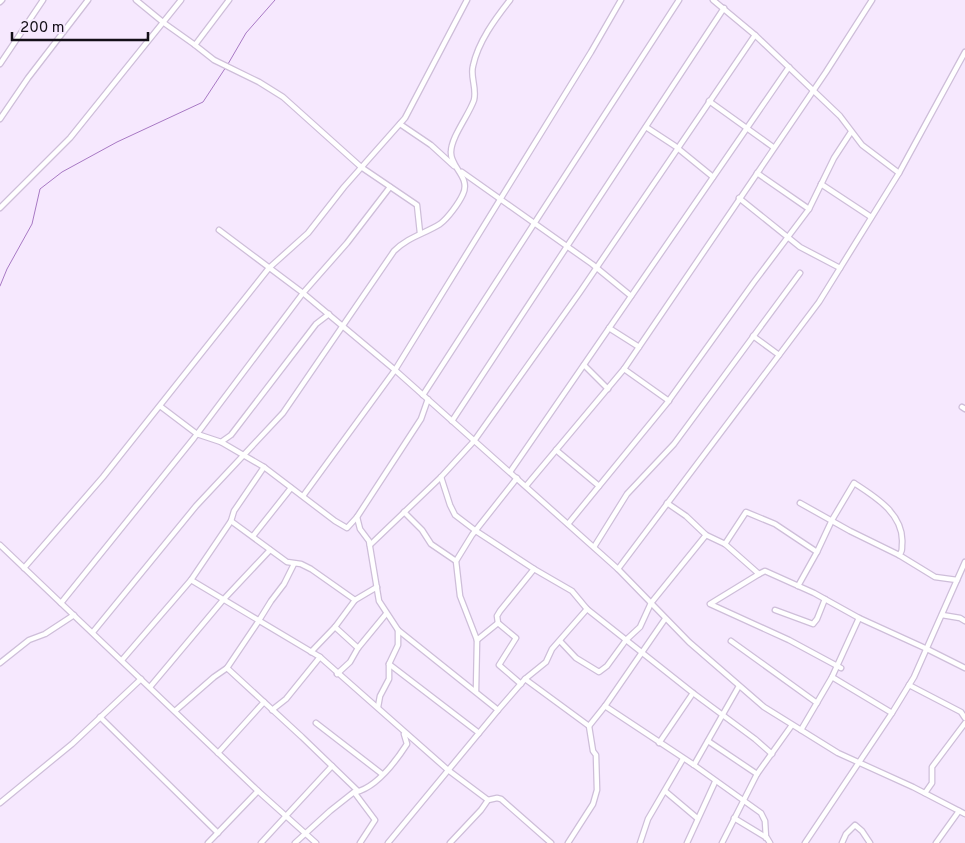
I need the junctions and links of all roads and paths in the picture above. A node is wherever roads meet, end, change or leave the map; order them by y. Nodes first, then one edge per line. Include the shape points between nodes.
1 (43, 0) edge
2 (88, 0) edge
3 (136, 0) edge
4 (181, 0) edge
5 (229, 0) edge
6 (467, 0) edge
7 (510, 0) edge
8 (621, 0) edge
9 (679, 0) edge
10 (713, 0) edge
11 (872, 0) edge
12 (724, 8) junction
13 (164, 23) junction
14 (755, 34) junction
15 (195, 45) junction
16 (965, 52) edge
17 (0, 64) edge
18 (789, 67) junction
19 (813, 90) junction
20 (709, 101) junction
21 (0, 119) edge
22 (400, 124) junction
23 (646, 127) junction
24 (746, 128) junction
25 (851, 132) junction
26 (774, 147) junction
27 (677, 148) junction
28 (361, 167) junction
29 (460, 171) junction
30 (756, 173) junction
31 (899, 173) junction
32 (713, 177) junction
33 (821, 184) junction
34 (390, 187) junction
35 (739, 198) junction
36 (500, 200) junction
37 (0, 208) edge
38 (809, 209) junction
39 (871, 217) junction
40 (534, 224) junction
41 (219, 230) dead end
42 (420, 233) junction
43 (788, 237) junction
44 (567, 247) junction
45 (269, 268) junction
46 (596, 268) junction
47 (840, 268) junction
48 (800, 273) dead end
49 (304, 293) junction
50 (631, 296) junction
51 (329, 314) junction
52 (343, 326) junction
53 (609, 328) junction
54 (753, 336) junction
55 (639, 347) junction
56 (779, 355) junction
57 (584, 365) junction
58 (624, 369) junction
59 (395, 370) junction
60 (608, 389) junction
61 (423, 395) junction
62 (428, 399) junction
63 (669, 401) junction
64 (160, 406) junction
65 (452, 421) junction
66 (197, 434) junction
67 (474, 441) junction
68 (221, 442) junction
69 (556, 450) junction
70 (243, 455) junction
71 (264, 467) junction
72 (510, 472) junction
73 (441, 477) junction
74 (516, 478) junction
75 (526, 486) junction
76 (599, 486) junction
77 (291, 488) junction
78 (303, 496) junction
79 (667, 503) junction
80 (800, 503) dead end
81 (404, 512) junction
82 (357, 517) junction
83 (832, 520) junction
84 (231, 521) junction
85 (568, 524) junction
86 (476, 531) junction
87 (706, 535) junction
88 (253, 536) junction
89 (724, 544) junction
90 (0, 545) edge
91 (370, 545) junction
92 (594, 547) junction
93 (270, 550) junction
94 (818, 552) junction
95 (899, 555) junction
96 (456, 561) junction
97 (965, 562) edge
98 (294, 564) junction
99 (24, 568) junction
100 (534, 569) junction
101 (618, 569) junction
102 (759, 574) junction
103 (958, 577) junction
104 (965, 578) edge
105 (191, 580) junction
106 (798, 586) junction
107 (377, 587) junction
108 (825, 599) junction
109 (223, 600) junction
110 (355, 600) junction
111 (61, 603) junction
112 (651, 603) junction
113 (587, 609) junction
114 (775, 610) dead end
115 (386, 614) junction
116 (74, 615) junction
117 (942, 615) junction
118 (859, 618) junction
119 (665, 619) junction
120 (258, 621) junction
121 (965, 621) edge
122 (498, 623) junction
123 (335, 627) junction
124 (398, 630) junction
125 (93, 632) junction
126 (477, 640) junction
127 (626, 640) junction
128 (560, 641) junction
129 (731, 641) dead end
130 (358, 648) junction
131 (927, 649) junction
132 (311, 652) junction
133 (642, 652) junction
134 (320, 657) junction
135 (122, 660) junction
136 (0, 663) edge
137 (389, 664) junction
138 (839, 667) junction
139 (227, 668) junction
140 (965, 668) edge
141 (337, 674) junction
142 (832, 677) junction
143 (141, 679) junction
144 (525, 679) junction
145 (521, 684) junction
146 (909, 685) junction
147 (739, 686) junction
148 (150, 687) junction
149 (476, 692) junction
150 (693, 694) junction
151 (264, 702) junction
152 (817, 703) junction
153 (605, 706) junction
154 (378, 707) junction
155 (272, 710) junction
156 (498, 710) junction
157 (175, 711) junction
158 (892, 713) junction
159 (723, 715) junction
160 (100, 717) junction
161 (965, 718) edge
162 (316, 723) dead end
163 (965, 723) edge
164 (792, 724) junction
165 (588, 726) junction
166 (801, 730) junction
167 (404, 732) junction
168 (479, 733) junction
169 (708, 740) junction
170 (659, 743) junction
171 (218, 752) junction
172 (772, 754) junction
173 (683, 759) junction
174 (858, 763) junction
175 (694, 765) junction
176 (332, 766) junction
177 (448, 770) junction
178 (382, 774) junction
179 (757, 774) junction
180 (715, 782) junction
181 (258, 791) junction
182 (665, 791) junction
183 (356, 792) junction
184 (925, 793) junction
185 (488, 800) junction
186 (742, 800) junction
187 (0, 803) edge
188 (958, 810) junction
189 (965, 814) edge
190 (285, 815) junction
191 (697, 818) junction
192 (734, 818) junction
193 (218, 833) junction
194 (305, 833) junction
195 (766, 838) junction
196 (208, 843) edge
197 (260, 843) edge
198 (295, 843) edge
199 (316, 843) edge
200 (360, 843) edge
201 (388, 843) edge
202 (450, 843) edge
203 (551, 843) edge
204 (568, 843) edge
205 (640, 843) edge
206 (687, 843) edge
207 (722, 843) edge
208 (770, 843) edge
209 (805, 843) edge
210 (842, 843) edge
211 (870, 843) edge
212 (936, 843) edge

1 - 17 street
2 - 21 street
3 - 13 street
4 - 13 street
5 - 15 street
6 - 22 street
7 - 29 street via 486,35 473,66 473,100 451,148 453,162
8 - 36 street
9 - 40 street
10 - 12 street
11 - 19 street
12 - 14 street
12 - 23 street
13 - 15 street
13 - 37 street via 70,138
14 - 18 street
14 - 20 street
15 - 28 street via 214,60 283,98
16 - 31 street
18 - 19 street
18 - 24 street
19 - 25 street via 843,119
19 - 26 street
20 - 24 street
20 - 27 street
22 - 28 street
22 - 29 street via 431,145
23 - 27 street
23 - 44 street
24 - 26 street
24 - 32 street
25 - 31 street via 862,145
25 - 33 street
26 - 30 street
27 - 32 street
27 - 46 street
28 - 34 street
28 - 45 street via 308,233
29 - 36 street
29 - 42 street via 464,193 444,220
30 - 35 street
30 - 38 street
31 - 39 street
32 - 50 street
33 - 38 street
33 - 39 street
34 - 42 street via 417,205
34 - 49 street
35 - 43 street
35 - 55 street
36 - 40 street
36 - 59 street
38 - 43 street
39 - 47 street
40 - 44 street
40 - 61 street
41 - 45 street
42 - 52 street via 404,242 390,256
43 - 47 street via 800,248
43 - 63 street
44 - 46 street
44 - 65 street
45 - 49 street
45 - 64 street
46 - 50 street
46 - 67 street
47 - 56 street
48 - 54 street
49 - 51 street
49 - 66 street
50 - 53 street
51 - 52 street
51 - 68 street via 316,324 231,435
52 - 59 street
52 - 70 street via 283,413
53 - 55 street
53 - 57 street
54 - 56 street
54 - 92 street via 674,444 627,494
55 - 58 street
56 - 79 street
57 - 60 street
57 - 72 street
58 - 60 street
58 - 63 street
59 - 61 street
59 - 78 street
60 - 69 street
61 - 62 street
62 - 65 street
62 - 82 street via 421,418
63 - 76 street
64 - 66 street
64 - 99 street
65 - 67 street
66 - 68 street
66 - 111 street
67 - 72 street
67 - 73 street
68 - 70 street
69 - 75 street
69 - 76 street
70 - 71 street
70 - 125 street via 196,506
71 - 77 street
71 - 84 street via 234,510
72 - 74 street
73 - 81 street
73 - 86 street via 456,515
74 - 75 street
74 - 86 street
75 - 85 street
76 - 85 street
77 - 78 street
77 - 88 street
78 - 82 street via 346,528
79 - 87 street
79 - 101 street
80 - 83 street
81 - 91 street
81 - 96 street via 431,544
82 - 91 street
83 - 94 street
83 - 95 street
83 - 95 street via 854,483 877,498 898,520 903,538
84 - 88 street
84 - 105 street
85 - 92 street
86 - 96 street
86 - 100 street
87 - 89 street
87 - 112 street
88 - 93 street
89 - 94 street via 746,512 775,524
89 - 102 street
90 - 99 street
91 - 107 street
92 - 101 street
93 - 98 street
93 - 109 street
94 - 106 street
95 - 103 street via 935,577
96 - 126 street via 460,596
97 - 103 street
98 - 110 street via 311,569
98 - 120 street
99 - 111 street
100 - 113 street via 572,591
100 - 122 street via 500,611
101 - 112 street
102 - 106 street via 765,571
102 - 138 street via 710,604
103 - 104 street
103 - 117 street
105 - 109 street
105 - 135 street
106 - 108 street
107 - 110 street
107 - 115 street via 379,601
108 - 114 street via 813,624
108 - 118 street
109 - 120 street
109 - 148 street
110 - 123 street
111 - 116 street
112 - 119 street
112 - 127 street via 640,627
113 - 127 street
113 - 128 street
115 - 124 street
115 - 130 street
116 - 125 street
116 - 136 street via 30,640
117 - 121 street
117 - 131 street
118 - 131 street
118 - 138 street
119 - 133 street
119 - 147 street
120 - 132 street
120 - 139 street
122 - 126 street
122 - 145 street via 516,638 499,665
123 - 130 street
123 - 132 street
124 - 137 street via 398,645
124 - 149 street
125 - 135 street
126 - 149 street
127 - 128 street via 599,672 576,658
127 - 133 street
128 - 144 street via 546,662
129 - 152 street
130 - 141 street via 350,662
131 - 140 street
131 - 146 street
132 - 134 street
133 - 150 street
133 - 153 street
134 - 141 street
134 - 155 street via 286,699
135 - 143 street
137 - 154 street via 389,679
137 - 168 street
138 - 142 street
139 - 151 street
139 - 157 street
141 - 154 street
142 - 152 street
142 - 158 street
143 - 148 street
143 - 160 street
144 - 145 street
144 - 165 street
145 - 156 street
146 - 158 street
146 - 161 street via 961,712
147 - 159 street
147 - 164 street
148 - 157 street
149 - 156 street
150 - 159 street
150 - 170 street
151 - 155 street
151 - 171 street
152 - 166 street
153 - 165 street
153 - 170 street
154 - 167 street
155 - 176 street
156 - 168 street
157 - 171 street
158 - 174 street
159 - 169 street
159 - 172 street
160 - 187 street
160 - 193 street
162 - 178 street
163 - 184 street via 932,767 932,783
164 - 166 street
164 - 172 street
165 - 204 street via 596,755 597,790 593,804
166 - 174 street
167 - 177 street
167 - 178 street via 407,744
168 - 177 street
169 - 175 street
169 - 179 street
170 - 173 street
171 - 181 street
172 - 179 street
173 - 175 street
173 - 182 street
174 - 184 street
174 - 209 street
175 - 180 street
176 - 183 street
176 - 190 street
177 - 185 street
177 - 201 street
178 - 183 street via 369,787
179 - 186 street
180 - 186 street
180 - 191 street
181 - 190 street
181 - 193 street
182 - 191 street
182 - 205 street via 648,819
183 - 194 street
183 - 200 street via 375,820
184 - 188 street
185 - 202 street
185 - 203 street via 501,799
186 - 192 street
186 - 195 street via 760,813 765,821
188 - 189 street
188 - 212 street
190 - 194 street
190 - 197 street
191 - 206 street
192 - 195 street
192 - 207 street
193 - 196 street
194 - 198 street
194 - 199 street
195 - 208 street
210 - 211 street via 855,825

